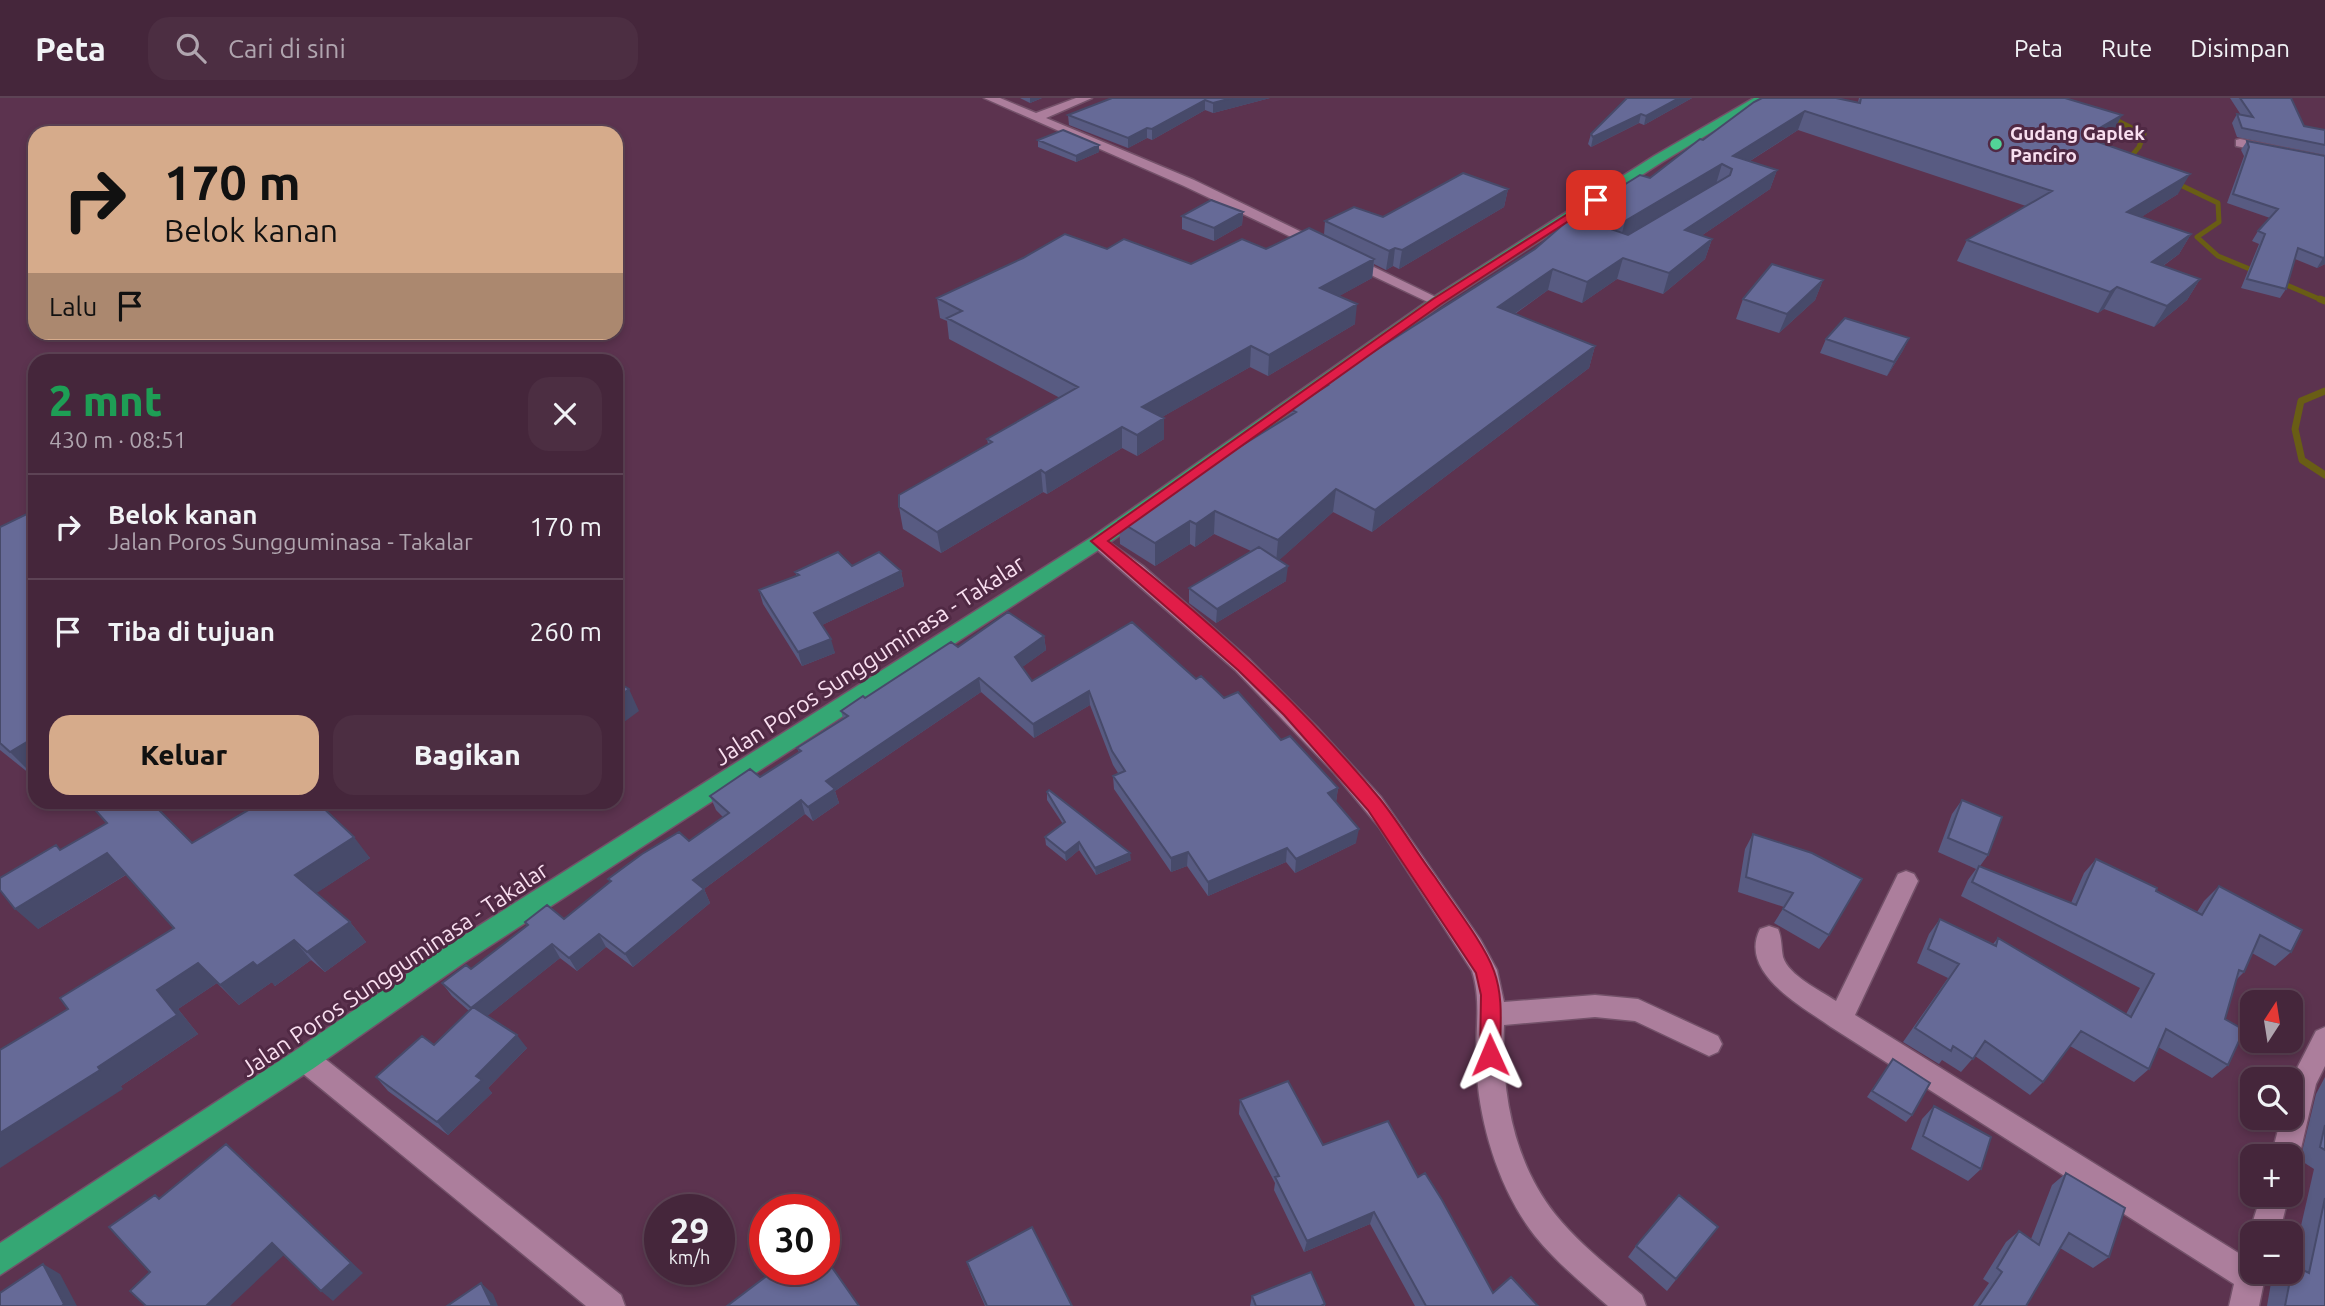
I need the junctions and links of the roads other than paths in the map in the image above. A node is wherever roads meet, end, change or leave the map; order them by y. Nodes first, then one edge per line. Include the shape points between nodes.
1 (990, 98) edge
2 (1086, 98) edge
3 (1762, 98) edge
4 (1034, 118) junction
5 (2240, 144) dead end
6 (2325, 160) edge
7 (1437, 301) junction
8 (1098, 541) junction
9 (1906, 881) dead end
10 (1769, 936) dead end
11 (1489, 1014) junction
12 (1840, 1019) junction
13 (2325, 1038) edge
14 (1709, 1044) dead end
15 (305, 1059) junction
16 (2288, 1144) edge
17 (0, 1260) edge
18 (2240, 1266) edge
19 (2249, 1284) edge
20 (610, 1306) edge
21 (1632, 1306) edge
22 (2244, 1306) edge

1 - 4 street
2 - 4 street
3 - 7 highway, Jalan Poros Sungguminasa - Takalar via 1658,159 1565,231
4 - 7 street via 1189,183
5 - 6 street
7 - 8 highway, Jalan Poros Sungguminasa - Takalar
8 - 11 street via 1244,666 1374,805 1485,971 1491,995
8 - 15 highway, Jalan Poros Sungguminasa - Takalar via 456,954
9 - 12 street
10 - 12 street via 1771,958 1780,976
11 - 14 street via 1595,1006 1638,1010
11 - 21 street via 1490,1075 1504,1145 1519,1182 1555,1237
12 - 18 street
13 - 16 street via 2303,1083
15 - 17 highway, Jalan Poros Sungguminasa - Takalar
15 - 20 street
19 - 22 street

